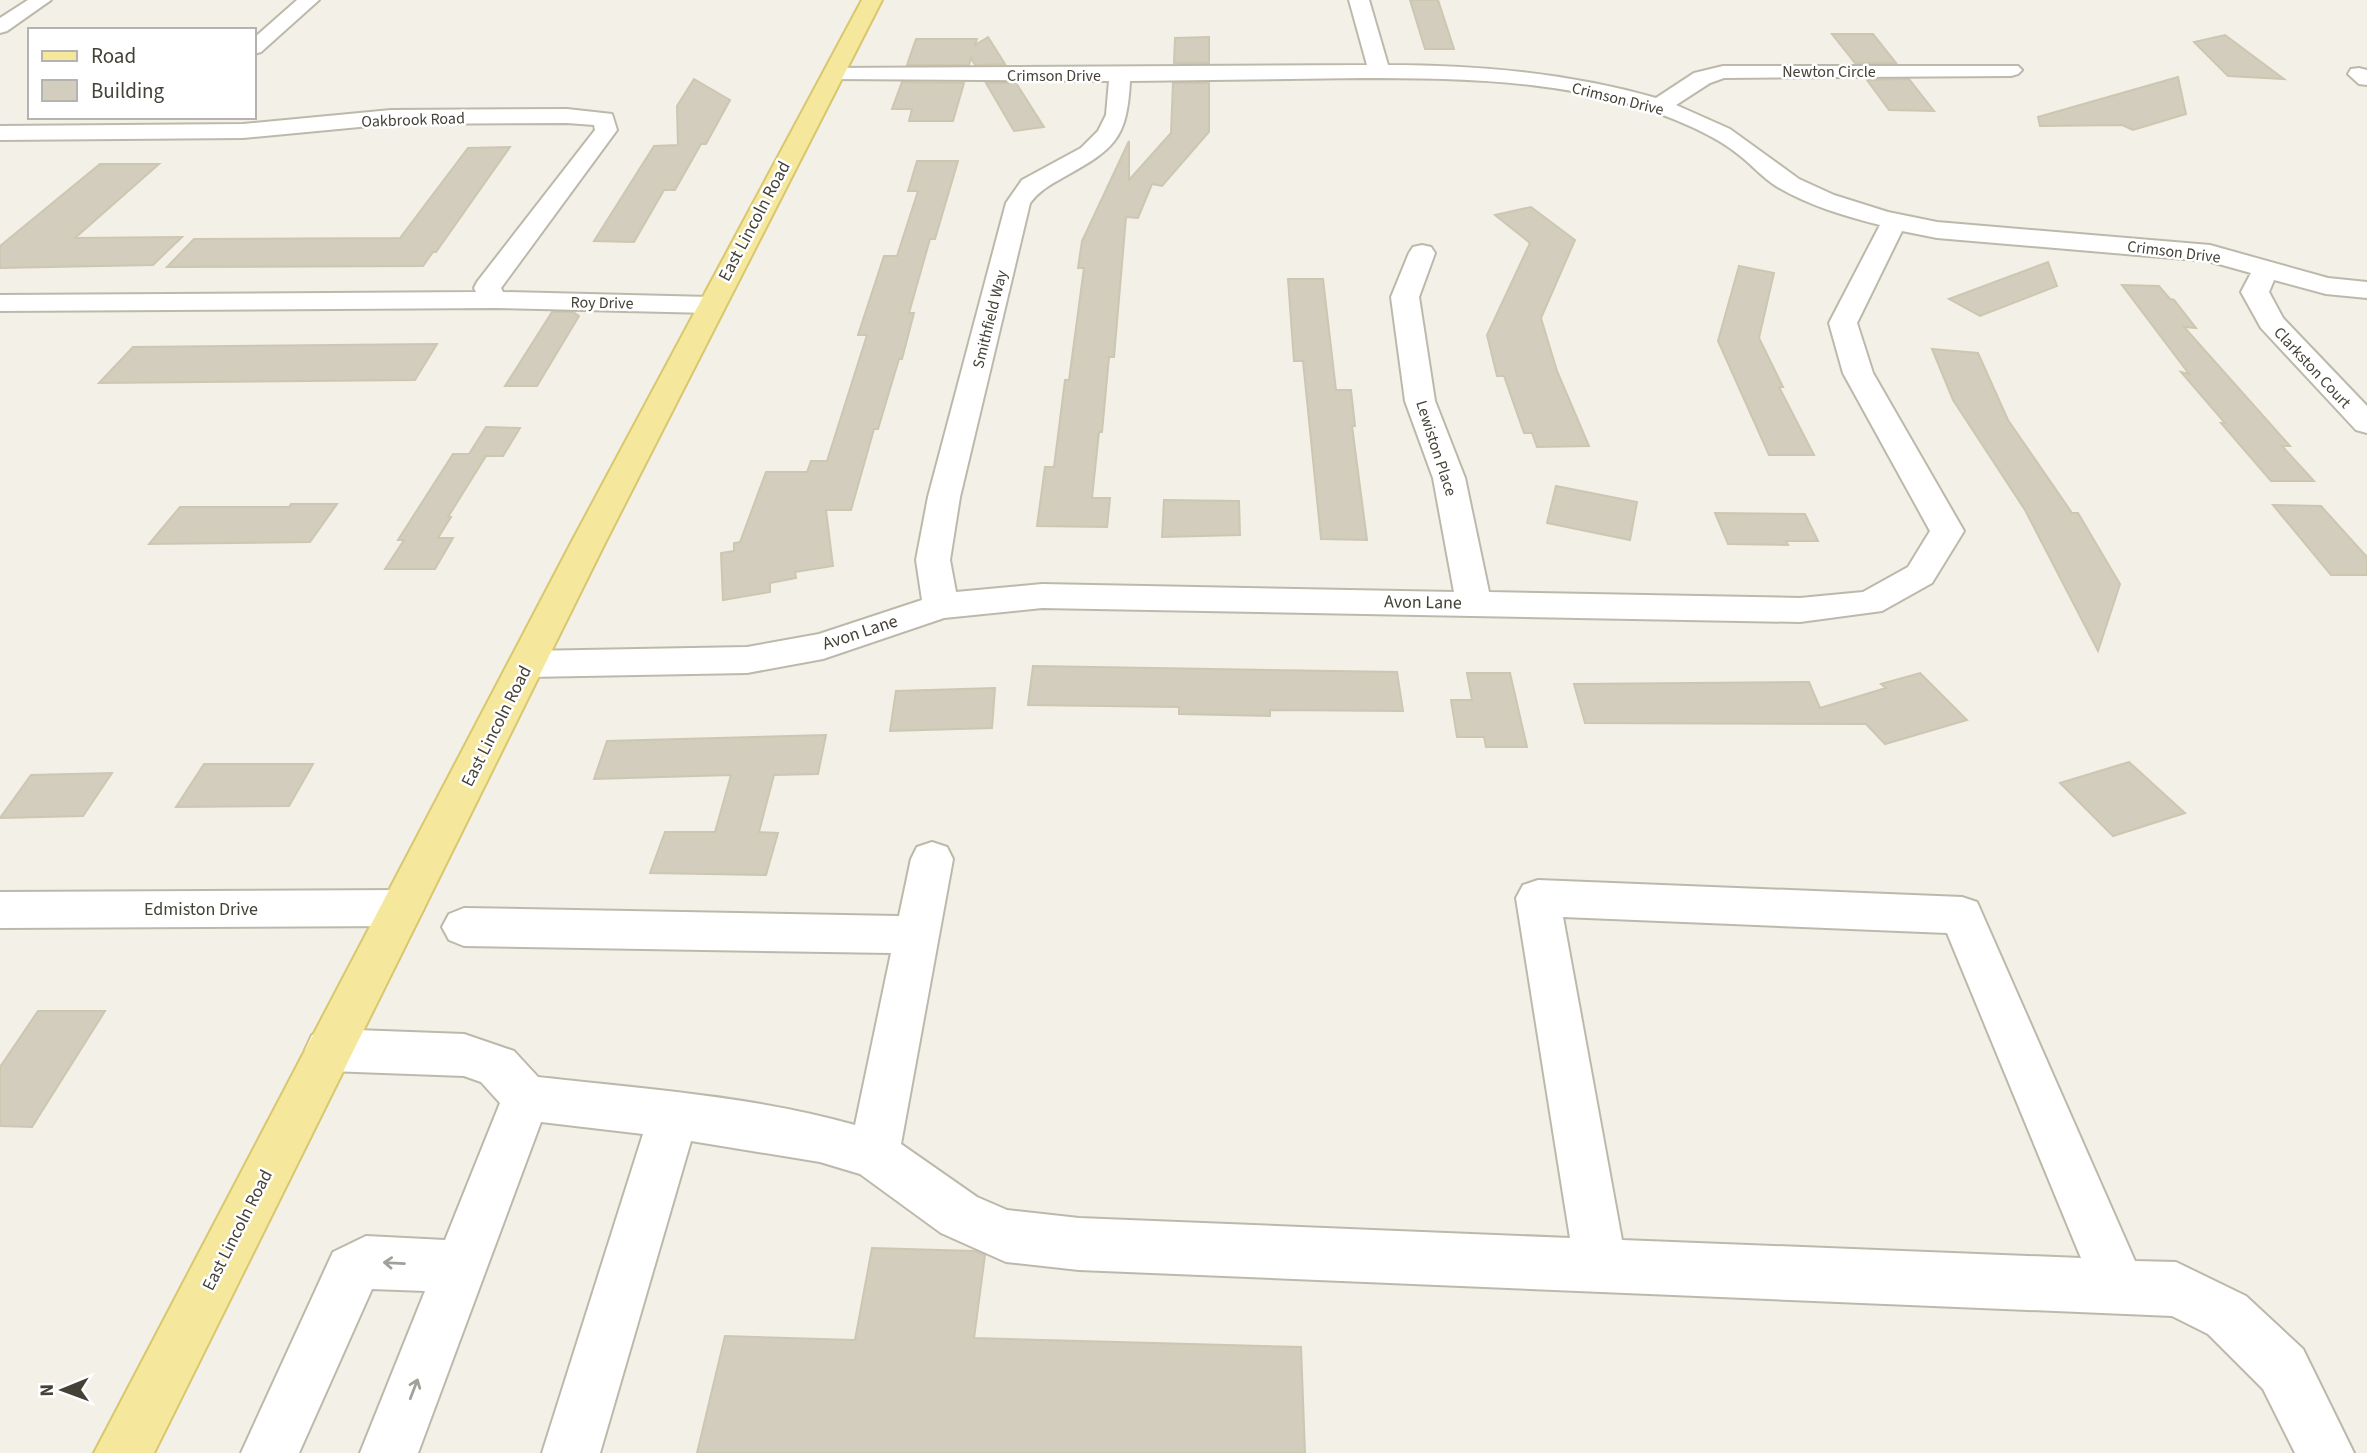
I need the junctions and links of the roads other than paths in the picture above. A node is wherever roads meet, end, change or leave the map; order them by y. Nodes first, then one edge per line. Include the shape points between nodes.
1 (41, 0) edge
2 (309, 0) edge
3 (872, 0) edge
4 (1359, 0) edge
5 (0, 27) edge
6 (256, 46) edge
7 (2011, 70) dead end
8 (835, 73) junction
9 (1380, 73) junction
10 (1120, 76) junction
11 (1658, 107) junction
12 (165, 125) edge
13 (0, 133) edge
14 (1894, 222) junction
15 (1422, 253) dead end
16 (2266, 269) junction
17 (2367, 290) edge
18 (495, 300) junction
19 (0, 303) edge
20 (710, 305) junction
21 (2367, 425) edge
22 (1474, 603) junction
23 (941, 606) junction
24 (528, 664) junction
25 (932, 859) dead end
26 (402, 908) junction
27 (0, 910) edge
28 (464, 927) dead end
29 (918, 935) junction
30 (329, 1050) junction
31 (526, 1098) junction
32 (674, 1115) junction
33 (874, 1154) junction
34 (462, 1267) junction
35 (1601, 1267) junction
36 (2119, 1286) junction
37 (123, 1453) edge
38 (270, 1453) edge
39 (389, 1453) edge
40 (571, 1453) edge
41 (2325, 1453) edge

1 - 5 street
2 - 6 street
3 - 8 main road, East Lincoln Road
4 - 9 street
7 - 11 street, Newton Circle via 1723,72 1702,78
8 - 10 street, Crimson Drive
8 - 20 main road, East Lincoln Road
9 - 10 street, Crimson Drive
9 - 11 street, Crimson Drive via 1508,76 1571,85
10 - 23 street, Smithfield Way via 1117,115 1108,134 1089,153 1031,185 1018,203 944,497 933,560
11 - 14 street, Crimson Drive via 1741,145 1788,183
12 - 13 street, Oakbrook Road
12 - 18 street, Oakbrook Road via 243,131 391,117 604,119 606,130 487,288
14 - 16 street, Crimson Drive via 1937,230 2210,253
14 - 22 street, Avon Lane via 1843,323 1858,373 1947,531 1920,575 1870,603 1800,610
15 - 22 street, Lewiston Place via 1405,297 1420,401 1449,478
16 - 17 street, Crimson Drive via 2326,286
16 - 21 street, Clarkston Court via 2255,292 2271,322
18 - 19 street, Roy Drive
18 - 20 street, Roy Drive
20 - 24 main road, East Lincoln Road
22 - 23 street, Avon Lane via 1042,596
23 - 24 street, Avon Lane via 823,646 747,660
24 - 26 main road, East Lincoln Road
25 - 29 street
26 - 27 street, Edmiston Drive
26 - 30 main road, East Lincoln Road
28 - 29 street
29 - 33 street
30 - 31 street via 464,1055 497,1066
30 - 37 main road, East Lincoln Road
31 - 32 street
31 - 34 street
32 - 33 street via 820,1138
32 - 40 street
33 - 35 street via 959,1215 1006,1236 1079,1244
34 -> 38 street via 366,1262 352,1271
39 -> 34 street
35 - 36 street
35 - 36 street via 1538,898 1962,915
36 - 41 street via 2175,1289 2227,1315 2283,1369

